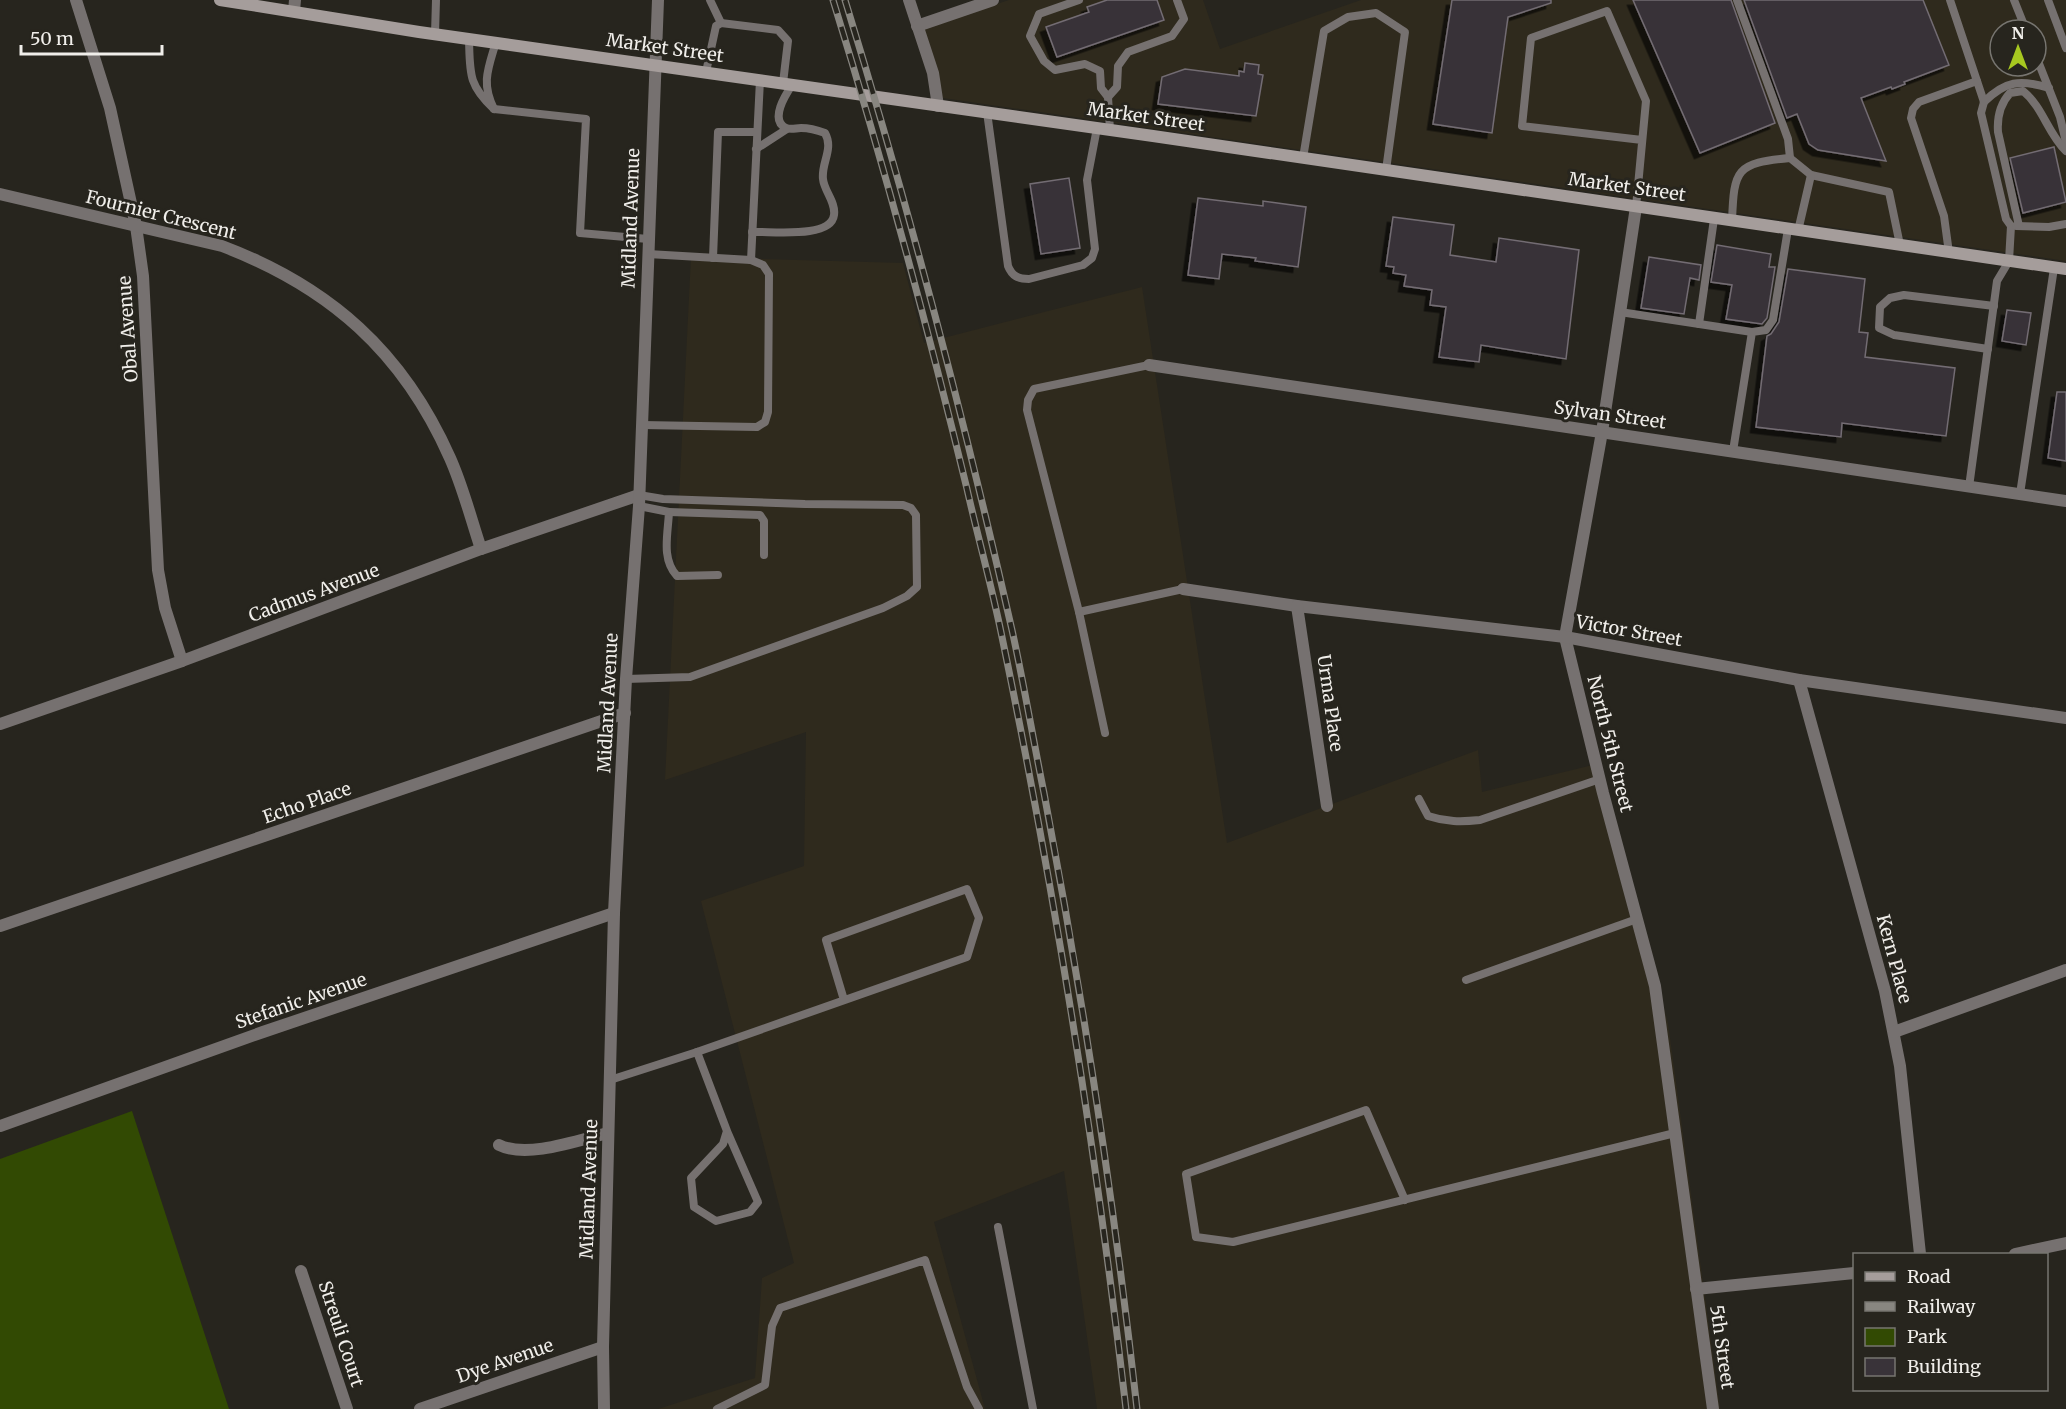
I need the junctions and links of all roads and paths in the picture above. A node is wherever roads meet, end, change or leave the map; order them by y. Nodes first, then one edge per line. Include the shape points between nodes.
1 (76, 0) edge
2 (220, 0) edge
3 (436, 0) edge
4 (658, 0) edge
5 (710, 0) edge
6 (909, 0) edge
7 (993, 0) edge
8 (1079, 0) edge
9 (1177, 0) edge
10 (1737, 0) edge
11 (1950, 0) edge
12 (2014, 0) edge
13 (2048, 0) edge
14 (295, 5) edge
15 (2021, 18) edge
16 (722, 23) junction
17 (917, 26) junction
18 (435, 34) junction
19 (469, 39) junction
20 (496, 42) junction
21 (2066, 48) edge
22 (655, 65) junction
23 (706, 72) junction
24 (2045, 78) edge
25 (760, 80) junction
26 (1977, 81) junction
27 (788, 84) junction
28 (2049, 88) junction
29 (1108, 97) junction
30 (1984, 102) junction
31 (938, 106) junction
32 (494, 109) junction
33 (987, 112) junction
34 (787, 129) junction
35 (1103, 129) junction
36 (757, 132) junction
37 (1642, 140) junction
38 (2066, 142) edge
39 (756, 149) junction
40 (2066, 151) edge
41 (1303, 158) junction
42 (1791, 158) junction
43 (1386, 170) junction
44 (1810, 175) junction
45 (0, 194) edge
46 (1636, 207) junction
47 (1713, 219) junction
48 (1732, 222) junction
49 (2066, 224) edge
50 (136, 226) junction
51 (2015, 226) junction
52 (1793, 230) junction
53 (753, 232) junction
54 (648, 239) junction
55 (1900, 245) junction
56 (1949, 253) junction
57 (648, 254) junction
58 (713, 258) junction
59 (751, 260) junction
60 (2009, 261) junction
61 (2060, 268) edge
62 (1994, 306) junction
63 (1620, 312) junction
64 (1700, 324) junction
65 (1752, 332) junction
66 (1988, 349) junction
67 (1149, 365) joint
68 (642, 425) junction
69 (1602, 432) junction
70 (1733, 451) junction
71 (1969, 487) junction
72 (2020, 494) junction
73 (639, 500) junction
74 (2066, 501) edge
75 (669, 512) junction
76 (482, 549) junction
77 (764, 555) dead end
78 (718, 576) dead end
79 (1183, 589) joint
80 (1297, 606) junction
81 (1080, 612) junction
82 (1565, 637) junction
83 (182, 661) junction
84 (626, 678) junction
85 (1799, 680) junction
86 (625, 713) junction
87 (2066, 718) edge
88 (0, 724) edge
89 (1104, 733) dead end
90 (1600, 779) junction
91 (1419, 798) dead end
92 (1327, 806) dead end
93 (614, 913) junction
94 (1637, 920) junction
95 (0, 926) edge
96 (2066, 970) edge
97 (1466, 980) dead end
98 (844, 1000) junction
99 (1894, 1032) junction
100 (697, 1052) junction
101 (610, 1080) junction
102 (0, 1126) edge
103 (726, 1131) junction
104 (608, 1133) junction
105 (1675, 1133) junction
106 (499, 1145) dead end
107 (1405, 1200) junction
108 (998, 1227) dead end
109 (2066, 1243) edge
110 (1920, 1253) edge
111 (2020, 1253) edge
112 (301, 1271) dead end
113 (1853, 1273) edge
114 (1696, 1289) junction
115 (603, 1347) junction
116 (346, 1409) edge
117 (420, 1409) edge
118 (604, 1409) edge
119 (717, 1409) edge
120 (979, 1409) edge
121 (1033, 1409) edge
122 (1713, 1409) edge

1 - 50 street, Obal Avenue via 110,108
2 - 14 main road, Market Street
3 - 18 lane
4 - 22 street, Midland Avenue
5 - 16 lane
6 - 17 street
7 - 17 street
8 - 29 lane via 1038,14 1030,36 1044,61 1055,70 1085,64 1100,71 1101,88
9 - 29 lane via 1184,19 1172,36 1128,52 1118,66 1117,87
10 - 42 lane via 1788,139
11 - 26 lane
12 - 15 lane
13 - 21 lane
14 - 18 main road, Market Street
16 - 23 lane via 713,31
16 - 27 lane via 777,30 784,35 788,41
17 - 31 street via 933,73
18 - 19 main road, Market Street
19 - 20 main road, Market Street
19 - 32 lane via 474,86
20 - 22 main road, Market Street
20 - 32 lane via 486,84
22 - 23 main road, Market Street
22 - 54 street, Midland Avenue
23 - 25 main road, Market Street
24 - 28 lane
25 - 27 main road, Market Street
25 - 36 lane
26 - 30 lane
26 - 56 lane via 1919,102 1911,117 1944,216
27 - 31 main road, Market Street
27 - 34 lane via 779,112
28 - 30 lane via 2030,82 2010,84
28 - 38 lane
29 - 35 lane
30 - 51 lane via 1981,113 2006,219
31 - 33 main road, Market Street
32 - 54 lane via 586,119 580,233
33 - 35 main road, Market Street
33 - 35 lane via 1008,266 1019,279 1083,265 1092,258 1095,249 1087,180
34 - 39 lane
34 - 53 lane via 825,133 829,146 824,188 834,207 834,216 828,226 817,231
35 - 41 main road, Market Street
36 - 39 lane
36 - 58 lane via 718,132
37 - 37 lane via 1646,101 1607,11 1531,38 1522,126
37 - 46 lane
39 - 53 lane
40 - 51 lane via 2032,99 2016,91 2004,99 1997,119 1998,132
41 - 43 main road, Market Street
41 - 43 lane via 1324,31 1348,17 1377,13 1405,32
42 - 44 lane
42 - 48 lane via 1766,160 1736,177
43 - 46 main road, Market Street
44 - 52 lane
44 - 55 lane via 1889,192
45 - 50 street, Fournier Crescent
46 - 47 main road, Market Street
46 - 63 street, North 5th Street
47 - 48 main road, Market Street
47 - 64 lane
48 - 52 main road, Market Street
49 - 51 lane
50 - 76 street, Fournier Crescent via 222,246 252,258 325,299 360,328 415,392 435,426
50 - 83 street, Obal Avenue via 143,276 158,570
51 - 60 lane
52 - 55 main road, Market Street
52 - 65 lane via 1773,320 1766,330
53 - 59 lane
54 - 57 street, Midland Avenue
55 - 56 main road, Market Street
56 - 60 main road, Market Street
57 - 58 lane
57 - 68 street, Midland Avenue
58 - 59 lane
59 - 68 lane via 764,265 769,274 765,422 757,427
60 - 61 main road, Market Street
60 - 62 lane via 1997,282
61 - 72 lane
62 - 66 lane
62 - 66 lane via 1904,295 1890,298 1880,307 1879,328 1894,335
63 - 64 lane
63 - 69 street, North 5th Street
64 - 65 lane
65 - 70 lane
66 - 71 lane
67 - 69 street, Sylvan Street
67 - 81 lane via 1034,389 1028,400 1027,410
68 - 73 street, Midland Avenue
69 - 70 street, Sylvan Street
69 - 82 street, North 5th Street
70 - 71 street, Sylvan Street
71 - 72 street, Sylvan Street
72 - 74 street, Sylvan Street
73 - 75 lane
73 - 76 street, Cadmus Avenue
73 - 84 street, Midland Avenue
73 - 84 lane via 903,504 916,515 917,587 883,608 690,677
75 - 77 lane via 760,516 764,521
75 - 78 lane via 669,568 677,576
76 - 83 street, Cadmus Avenue
79 - 80 street, Victor Street
79 - 81 lane
80 - 82 street, Victor Street
80 - 92 street, Urma Place
81 - 89 lane
82 - 85 street, Victor Street
82 - 90 street, North 5th Street
83 - 88 street, Cadmus Avenue
84 - 86 street, Midland Avenue
85 - 87 street, Victor Street
85 - 99 street, Kern Place
86 - 93 street, Midland Avenue
86 - 95 street, Echo Place
90 - 91 lane via 1480,820 1459,822 1428,816
90 - 94 street, North 5th Street
93 - 101 street, Midland Avenue
93 - 102 street, Stefanic Avenue
94 - 97 lane
94 - 105 street, North 5th Street via 1655,986
96 - 99 street
98 - 98 lane via 967,957 979,918 967,889 826,940
98 - 100 lane
99 - 110 street, Kern Place
100 - 101 lane
100 - 103 lane
101 - 104 street, Midland Avenue
103 - 103 lane via 723,1144 692,1178 694,1207 716,1221 750,1212 758,1202
104 - 106 street via 520,1151
104 - 115 street, Midland Avenue
105 - 107 lane
105 - 114 street, North 5th Street
107 - 107 lane via 1366,1110 1186,1174 1196,1237 1233,1242
108 - 121 lane
109 - 111 street
112 - 116 street, Streuli Court
113 - 114 street
114 - 122 street, 5th Street
115 - 117 street, Dye Avenue
115 - 118 street, Midland Avenue
119 - 120 lane via 765,1385 772,1326 780,1308 925,1260

